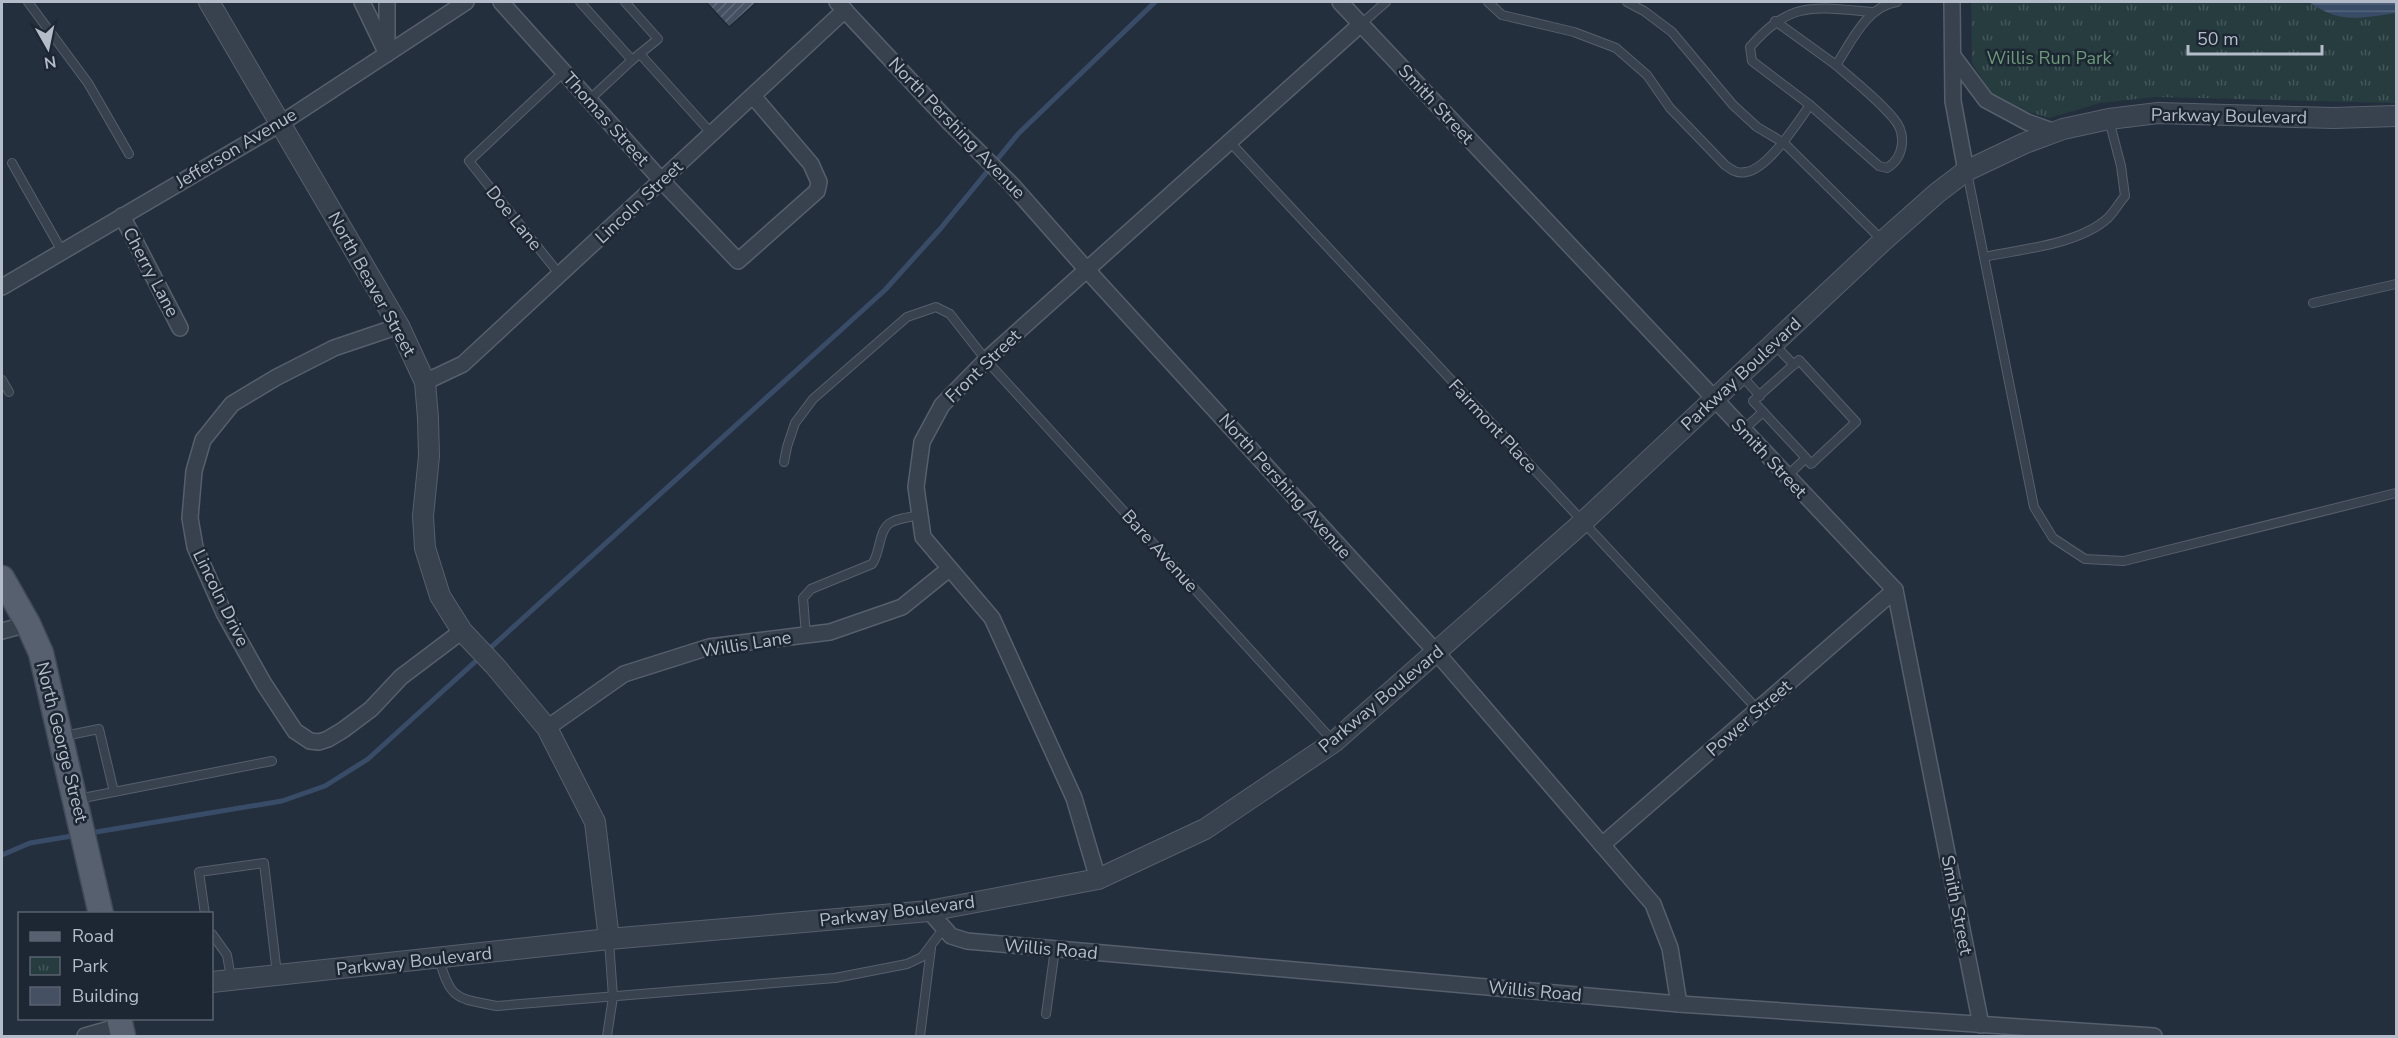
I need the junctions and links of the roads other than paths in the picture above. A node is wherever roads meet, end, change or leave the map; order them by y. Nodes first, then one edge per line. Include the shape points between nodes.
1 (28, 2) edge
2 (209, 2) edge
3 (362, 2) edge
4 (387, 2) edge
5 (466, 2) edge
6 (501, 2) edge
7 (580, 2) edge
8 (625, 2) edge
9 (1340, 2) edge
10 (1386, 2) edge
11 (1488, 2) edge
12 (1627, 2) edge
13 (1897, 2) edge
14 (1952, 2) edge
15 (841, 6) edge
16 (1872, 12) junction
17 (1775, 21) junction
18 (1361, 24) junction
19 (387, 54) junction
20 (640, 54) junction
21 (1953, 56) junction
22 (632, 60) junction
23 (1836, 65) junction
24 (564, 72) junction
25 (753, 96) junction
26 (590, 99) junction
27 (1810, 105) junction
28 (2397, 116) edge
29 (2109, 119) junction
30 (280, 124) junction
31 (2055, 132) junction
32 (712, 134) junction
33 (1229, 141) junction
34 (1784, 143) junction
35 (129, 154) dead end
36 (12, 163) dead end
37 (1966, 171) junction
38 (663, 181) junction
39 (122, 216) junction
40 (1882, 241) junction
41 (62, 251) junction
42 (1984, 257) junction
43 (1087, 270) junction
44 (560, 275) junction
45 (2397, 284) edge
46 (2, 287) edge
47 (2313, 303) dead end
48 (399, 326) junction
49 (180, 328) dead end
50 (1774, 343) junction
51 (986, 360) junction
52 (1794, 365) junction
53 (1741, 375) junction
54 (2, 380) edge
55 (424, 382) junction
56 (9, 392) dead end
57 (1760, 396) junction
58 (1714, 399) junction
59 (1763, 412) junction
60 (1743, 430) junction
61 (1806, 458) junction
62 (784, 462) dead end
63 (1787, 476) junction
64 (2397, 493) edge
65 (920, 515) junction
66 (1582, 522) junction
67 (949, 569) junction
68 (2, 578) edge
69 (1895, 590) junction
70 (28, 624) junction
71 (2, 631) edge
72 (462, 631) junction
73 (806, 635) junction
74 (1437, 653) junction
75 (1758, 710) junction
76 (547, 729) junction
77 (62, 736) junction
78 (1334, 742) junction
79 (272, 761) dead end
80 (114, 792) junction
81 (79, 808) junction
82 (1602, 845) junction
83 (1098, 879) junction
84 (929, 911) junction
85 (101, 912) edge
86 (205, 912) edge
87 (944, 928) junction
88 (213, 935) edge
89 (609, 939) junction
90 (931, 947) junction
91 (1055, 949) junction
92 (438, 958) junction
93 (277, 976) junction
94 (221, 981) edge
95 (613, 997) junction
96 (1679, 1004) junction
97 (1046, 1014) dead end
98 (1981, 1025) junction
99 (121, 1027) edge
100 (85, 1036) edge
101 (607, 1036) edge
102 (920, 1036) edge
103 (2154, 1036) edge

1 - 35 lane via 88,83
2 - 30 street, North Beaver Street
3 - 19 street
4 - 19 street
5 - 19 street, Jefferson Avenue
6 - 24 street, Thomas Street
7 - 22 lane
8 - 20 lane via 658,39
9 - 18 street, Smith Street
10 - 18 lane
11 - 34 lane via 1502,15 1574,32 1616,48 1647,75 1670,108 1733,171 1749,172
12 - 34 lane via 1672,32 1732,105 1757,127
13 - 16 lane via 1885,3
14 - 21 street
15 - 25 street, Lincoln Street
15 - 43 street, North Pershing Avenue via 1012,185
16 - 17 lane via 1806,9
16 - 23 lane
17 - 23 lane
17 - 27 lane via 1750,47 1752,61
18 - 33 street, Front Street
18 - 58 street, Smith Street
19 - 30 street, Jefferson Avenue
20 - 22 lane
20 - 32 lane
21 - 31 street via 1986,100
21 - 37 street via 1953,101
22 - 26 lane
23 - 27 lane via 1894,119 1902,138 1896,163 1887,168 1879,166
24 - 26 street, Thomas Street
24 - 44 lane, Doe Lane via 469,160
25 - 32 street, Lincoln Street
25 - 38 street, Thomas Street via 811,164 819,182 817,191 738,261
26 - 38 street, Thomas Street
27 - 34 lane
28 - 29 street, Parkway Boulevard via 2158,113
29 - 31 street, Parkway Boulevard
29 - 42 lane via 2125,196 2108,218 2089,231 2061,241
30 - 39 street, Jefferson Avenue
30 - 48 street, North Beaver Street
31 - 37 street, Parkway Boulevard
32 - 38 street, Lincoln Street
33 - 43 street, Front Street
33 - 66 lane, Fairmont Place
34 - 40 lane
36 - 41 lane
37 - 40 street, Parkway Boulevard
37 - 42 lane
38 - 44 street, Lincoln Street
39 - 41 street, Jefferson Avenue
39 - 49 street, Cherry Lane
40 - 50 street, Parkway Boulevard
41 - 46 street, Jefferson Avenue
42 - 64 lane via 2034,507 2053,538 2085,559 2124,561
43 - 51 street, Front Street
43 - 74 street, North Pershing Avenue
44 - 55 street, Lincoln Street via 462,364
45 - 47 lane
48 - 55 street, North Beaver Street
48 - 72 street, Lincoln Drive via 334,348 232,404 203,440 190,518 195,547 224,613 295,731 303,738 319,742 343,730 371,709 401,677
50 - 52 lane
50 - 53 street, Parkway Boulevard
51 - 62 lane, Bare Avenue via 950,314 936,307 907,317 813,399 795,423
51 - 65 street, Front Street via 942,405 922,442 916,487
51 - 78 lane, Bare Avenue
52 - 57 lane
52 - 61 lane via 1799,360 1856,422 1811,464
53 - 57 lane
53 - 58 street, Parkway Boulevard
54 - 56 lane
55 - 72 street, North Beaver Street via 429,447 423,516 425,549 440,596
57 - 59 lane via 1754,401
58 - 60 street, Smith Street
58 - 66 street, Parkway Boulevard
59 - 60 lane
59 - 61 lane
60 - 63 street, Smith Street
61 - 63 lane
63 - 69 street, Smith Street
65 - 67 street, Front Street via 923,537
65 - 73 lane via 886,526 872,564 805,594
66 - 74 street, Parkway Boulevard
66 - 75 lane, Fairmont Place
67 - 73 street, Willis Lane via 902,607 830,632
67 - 83 street, Front Street via 992,618 1074,798
68 - 70 main road, North George Street
69 - 75 street, Power Street
69 - 98 street, Smith Street
70 - 71 street
70 - 77 main road, North George Street via 41,653
72 - 76 street, North Beaver Street
73 - 76 street, Willis Lane via 709,647 624,674
74 - 78 street, Parkway Boulevard
74 - 82 street, North Pershing Avenue
75 - 82 street, Power Street
76 - 89 street, North Beaver Street via 595,822
77 - 80 lane via 99,729
77 - 81 main road, North George Street
78 - 83 street, Parkway Boulevard via 1204,829
79 - 80 lane
80 - 81 lane
81 - 85 main road, North George Street
82 - 96 street, North Pershing Avenue via 1653,904 1670,948
83 - 84 street, Parkway Boulevard
84 - 87 street, Willis Road
84 - 89 street, Parkway Boulevard
86 - 93 lane via 199,872 264,863
87 - 90 lane
87 - 91 street, Willis Road via 951,936 967,941
88 - 94 lane via 227,955
89 - 92 street, Parkway Boulevard
89 - 95 lane
90 - 95 lane via 907,964 835,978
90 - 102 lane
91 - 96 street, Willis Road
91 - 97 lane
92 - 93 street, Parkway Boulevard
92 - 95 lane via 447,986 462,999 497,1006
93 - 94 street, Parkway Boulevard
95 - 101 lane
96 - 98 street, Willis Road
98 - 103 street, Willis Road
99 - 100 street

